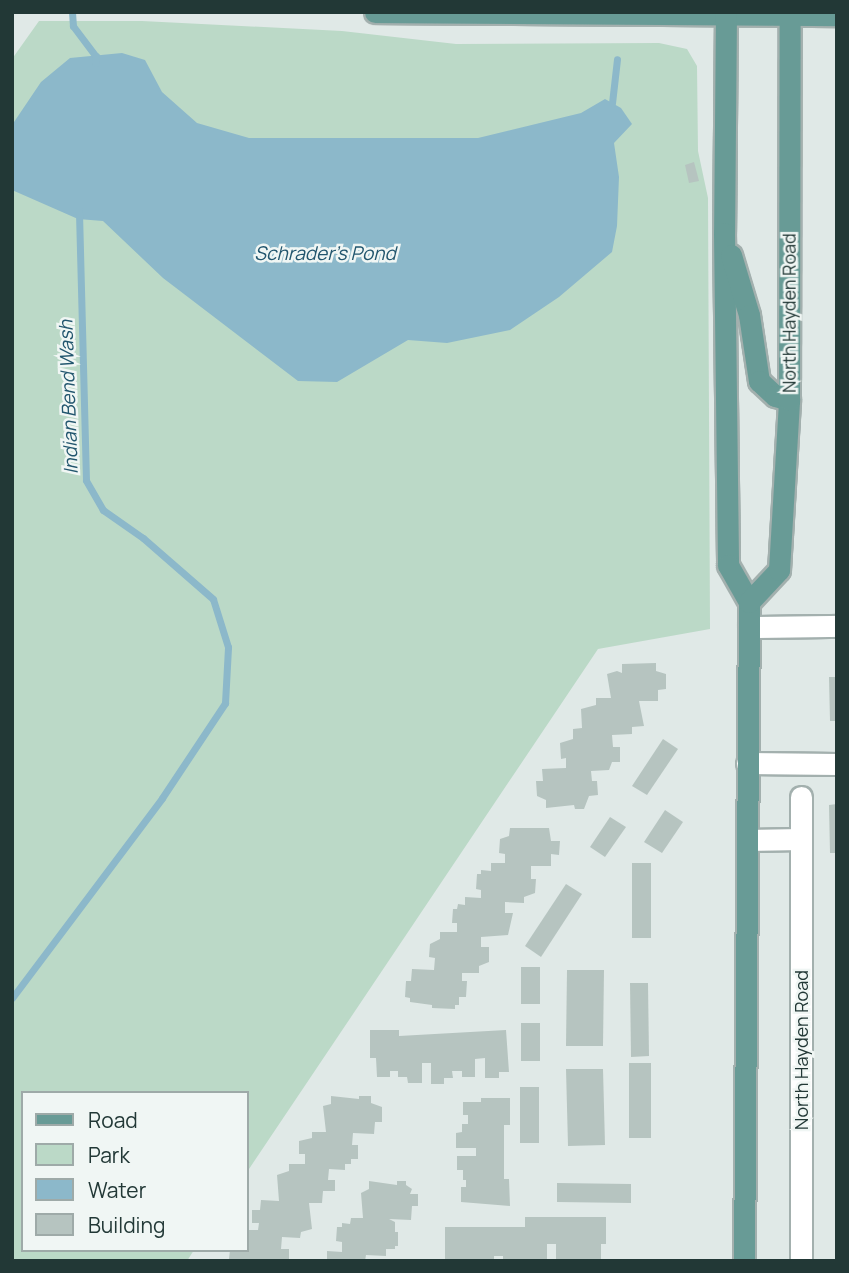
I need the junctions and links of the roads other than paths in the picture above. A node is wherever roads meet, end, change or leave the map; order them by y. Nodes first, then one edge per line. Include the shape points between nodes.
1 (375, 12) edge
2 (592, 13) edge
3 (648, 13) edge
4 (726, 13) edge
5 (790, 13) edge
6 (837, 15) edge
7 (724, 233) junction
8 (789, 400) junction
9 (749, 602) junction
10 (749, 626) junction
11 (837, 626) edge
12 (747, 763) junction
13 (837, 764) edge
14 (801, 797) dead end
15 (801, 839) junction
16 (747, 840) junction
17 (744, 1261) edge
18 (801, 1261) edge

1 - 2 main road
2 - 3 main road
3 - 4 main road
4 - 5 main road
4 - 7 main road
5 - 6 main road
5 - 8 main road, North Hayden Road
7 - 8 main road via 749,314 759,381 775,397
7 - 9 main road via 728,565
8 - 9 main road, North Hayden Road via 779,570
9 - 10 main road
10 - 11 street
10 - 12 main road
12 - 13 street
12 - 16 main road
14 - 15 street, North Hayden Road
15 - 16 street
15 - 18 street, North Hayden Road
16 - 17 main road

